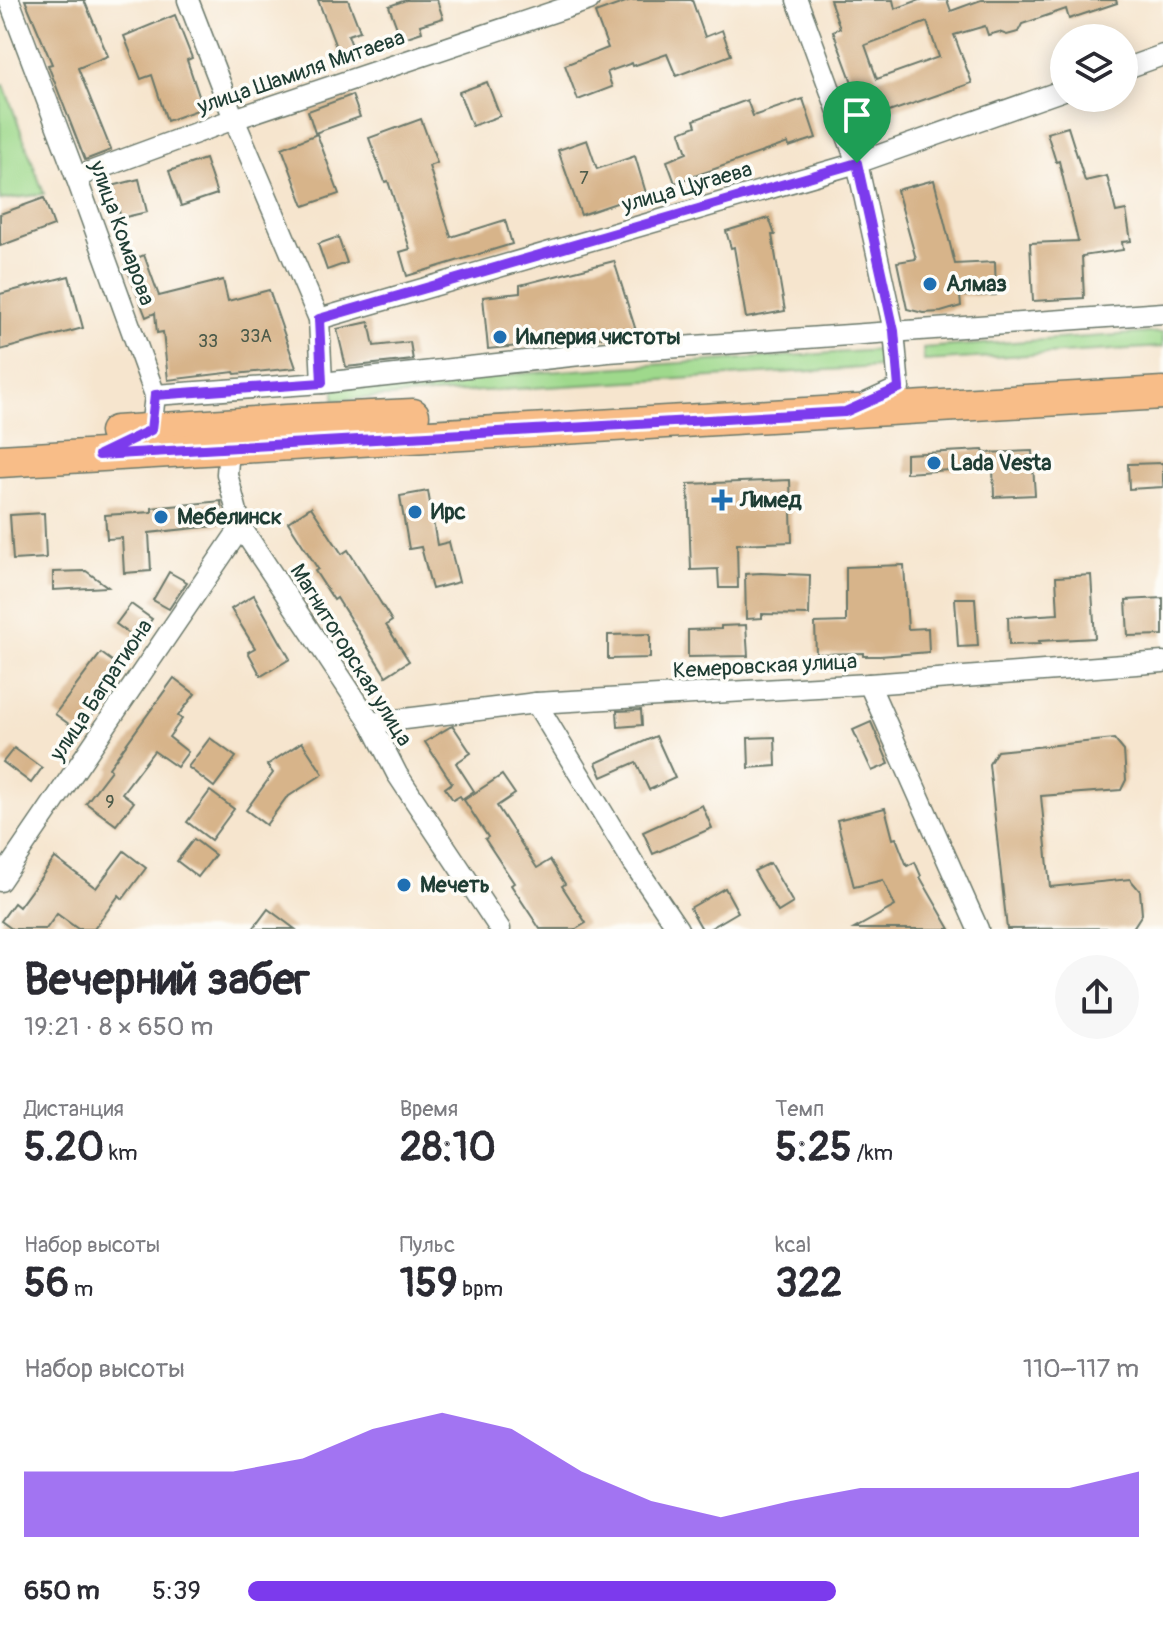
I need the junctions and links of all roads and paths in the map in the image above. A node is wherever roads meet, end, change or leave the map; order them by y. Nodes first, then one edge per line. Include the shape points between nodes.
1 (9, 0) edge
2 (188, 0) edge
3 (589, 0) edge
4 (797, 0) edge
5 (1163, 55) edge
6 (1138, 64) edge
7 (1050, 95) edge
8 (234, 119) junction
9 (857, 163) junction
10 (76, 177) junction
11 (1163, 313) edge
12 (319, 319) junction
13 (894, 331) junction
14 (1163, 372) edge
15 (322, 383) junction
16 (899, 388) junction
17 (1163, 393) edge
18 (155, 395) junction
19 (845, 412) junction
20 (286, 421) junction
21 (151, 430) junction
22 (0, 438) edge
23 (229, 448) junction
24 (99, 455) junction
25 (0, 461) edge
26 (241, 527) junction
27 (1163, 662) edge
28 (869, 684) junction
29 (536, 703) junction
30 (371, 723) junction
31 (0, 881) edge
32 (500, 929) edge
33 (678, 929) edge
34 (978, 929) edge

1 - 10 street, улица Комарова
2 - 8 street
3 - 8 street, улица Шамиля Митаева
4 - 9 street
5 - 6 street
7 - 9 street, улица Цугаева
8 - 10 street, улица Шамиля Митаева
8 - 12 street
9 - 12 street, улица Цугаева
9 - 13 street
10 - 18 street, улица Комарова
11 - 13 street
12 - 15 street
13 - 15 street via 608,352
13 - 16 street
14 - 16 main road
15 - 18 street
16 - 19 street
16 - 20 main road
17 - 19 main road
18 - 21 street, улица Комарова
19 - 23 main road
20 - 21 main road
20 - 23 street
21 - 22 main road
21 - 24 street
23 - 24 main road
23 - 26 street, Магнитогорская улица via 227,474
24 - 25 main road
26 - 30 street, Магнитогорская улица
26 - 31 street, улица Багратиона
27 - 28 street, Кемеровская улица
28 - 29 street, Кемеровская улица
28 - 34 street
29 - 30 street, Кемеровская улица
29 - 33 street
30 - 32 street, Магнитогорская улица via 397,774

